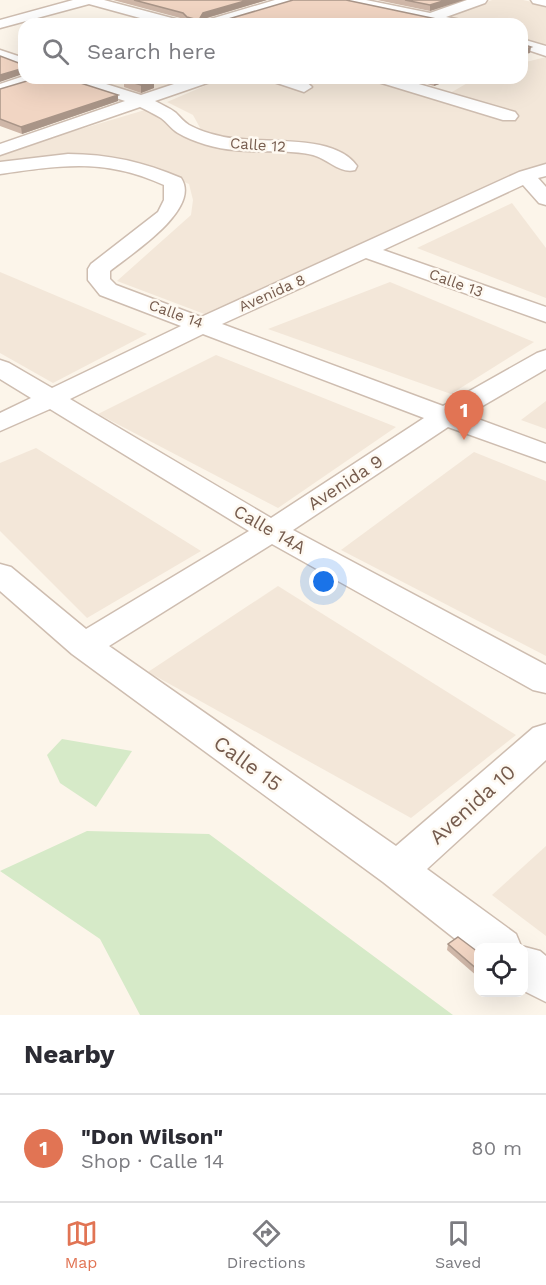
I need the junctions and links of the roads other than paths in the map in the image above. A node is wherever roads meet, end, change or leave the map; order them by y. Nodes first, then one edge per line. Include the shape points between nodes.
1 (88, 0) edge
2 (289, 0) edge
3 (347, 0) edge
4 (480, 0) edge
5 (538, 0) edge
6 (546, 2) edge
7 (432, 17) junction
8 (22, 18) edge
9 (156, 18) edge
10 (229, 18) edge
11 (436, 18) edge
12 (18, 19) edge
13 (0, 24) edge
14 (528, 45) edge
15 (546, 52) edge
16 (0, 55) edge
17 (528, 57) edge
18 (18, 61) edge
19 (18, 83) edge
20 (90, 84) edge
21 (189, 84) edge
22 (295, 84) edge
23 (402, 84) edge
24 (450, 84) edge
25 (304, 87) dead end
26 (0, 89) edge
27 (430, 92) junction
28 (142, 100) junction
29 (509, 116) dead end
30 (9, 130) edge
31 (34, 140) junction
32 (0, 150) edge
33 (348, 166) dead end
34 (0, 168) edge
35 (537, 177) edge
36 (546, 199) edge
37 (367, 251) junction
38 (546, 315) edge
39 (204, 324) junction
40 (546, 358) edge
41 (0, 368) edge
42 (51, 399) junction
43 (447, 415) junction
44 (0, 423) edge
45 (546, 454) edge
46 (271, 531) junction
47 (0, 574) edge
48 (84, 646) junction
49 (546, 681) edge
50 (546, 738) edge
51 (398, 870) junction
52 (493, 943) edge
53 (528, 968) edge
54 (546, 982) edge

1 - 8 street
1 - 9 street
2 - 10 street
3 - 7 street
4 - 7 street
5 - 6 street
7 - 11 street
12 - 13 street
14 - 15 street
15 - 17 street
16 - 18 street
19 - 26 street
20 - 28 street, Calle 12
21 - 28 street
22 - 25 street
23 - 27 street
24 - 27 street
27 - 29 street
28 - 31 street
28 - 33 street, Calle 12 via 183,129 213,141 315,150
30 - 31 street
31 - 32 street
34 - 39 street, Calle 14 via 84,158 120,162 174,182 174,200 166,215 99,269 99,280 108,290
35 - 36 street
35 - 37 street, Avenida 8
37 - 38 street, Calle 13
37 - 39 street, Avenida 8
39 - 42 street, Avenida 8
39 - 43 street, Calle 14
40 - 43 street, Avenida 9
41 - 42 street, Calle 14A
42 - 44 street, Avenida 8
42 - 46 street, Calle 14A
43 - 45 street, Calle 14
43 - 46 street, Avenida 9
46 - 48 street, Avenida 9
46 - 49 street, Calle 14A
47 - 48 street, Calle 15
48 - 51 street, Calle 15
50 - 51 street, Avenida 10
51 - 52 street, Calle 15
53 - 54 street

